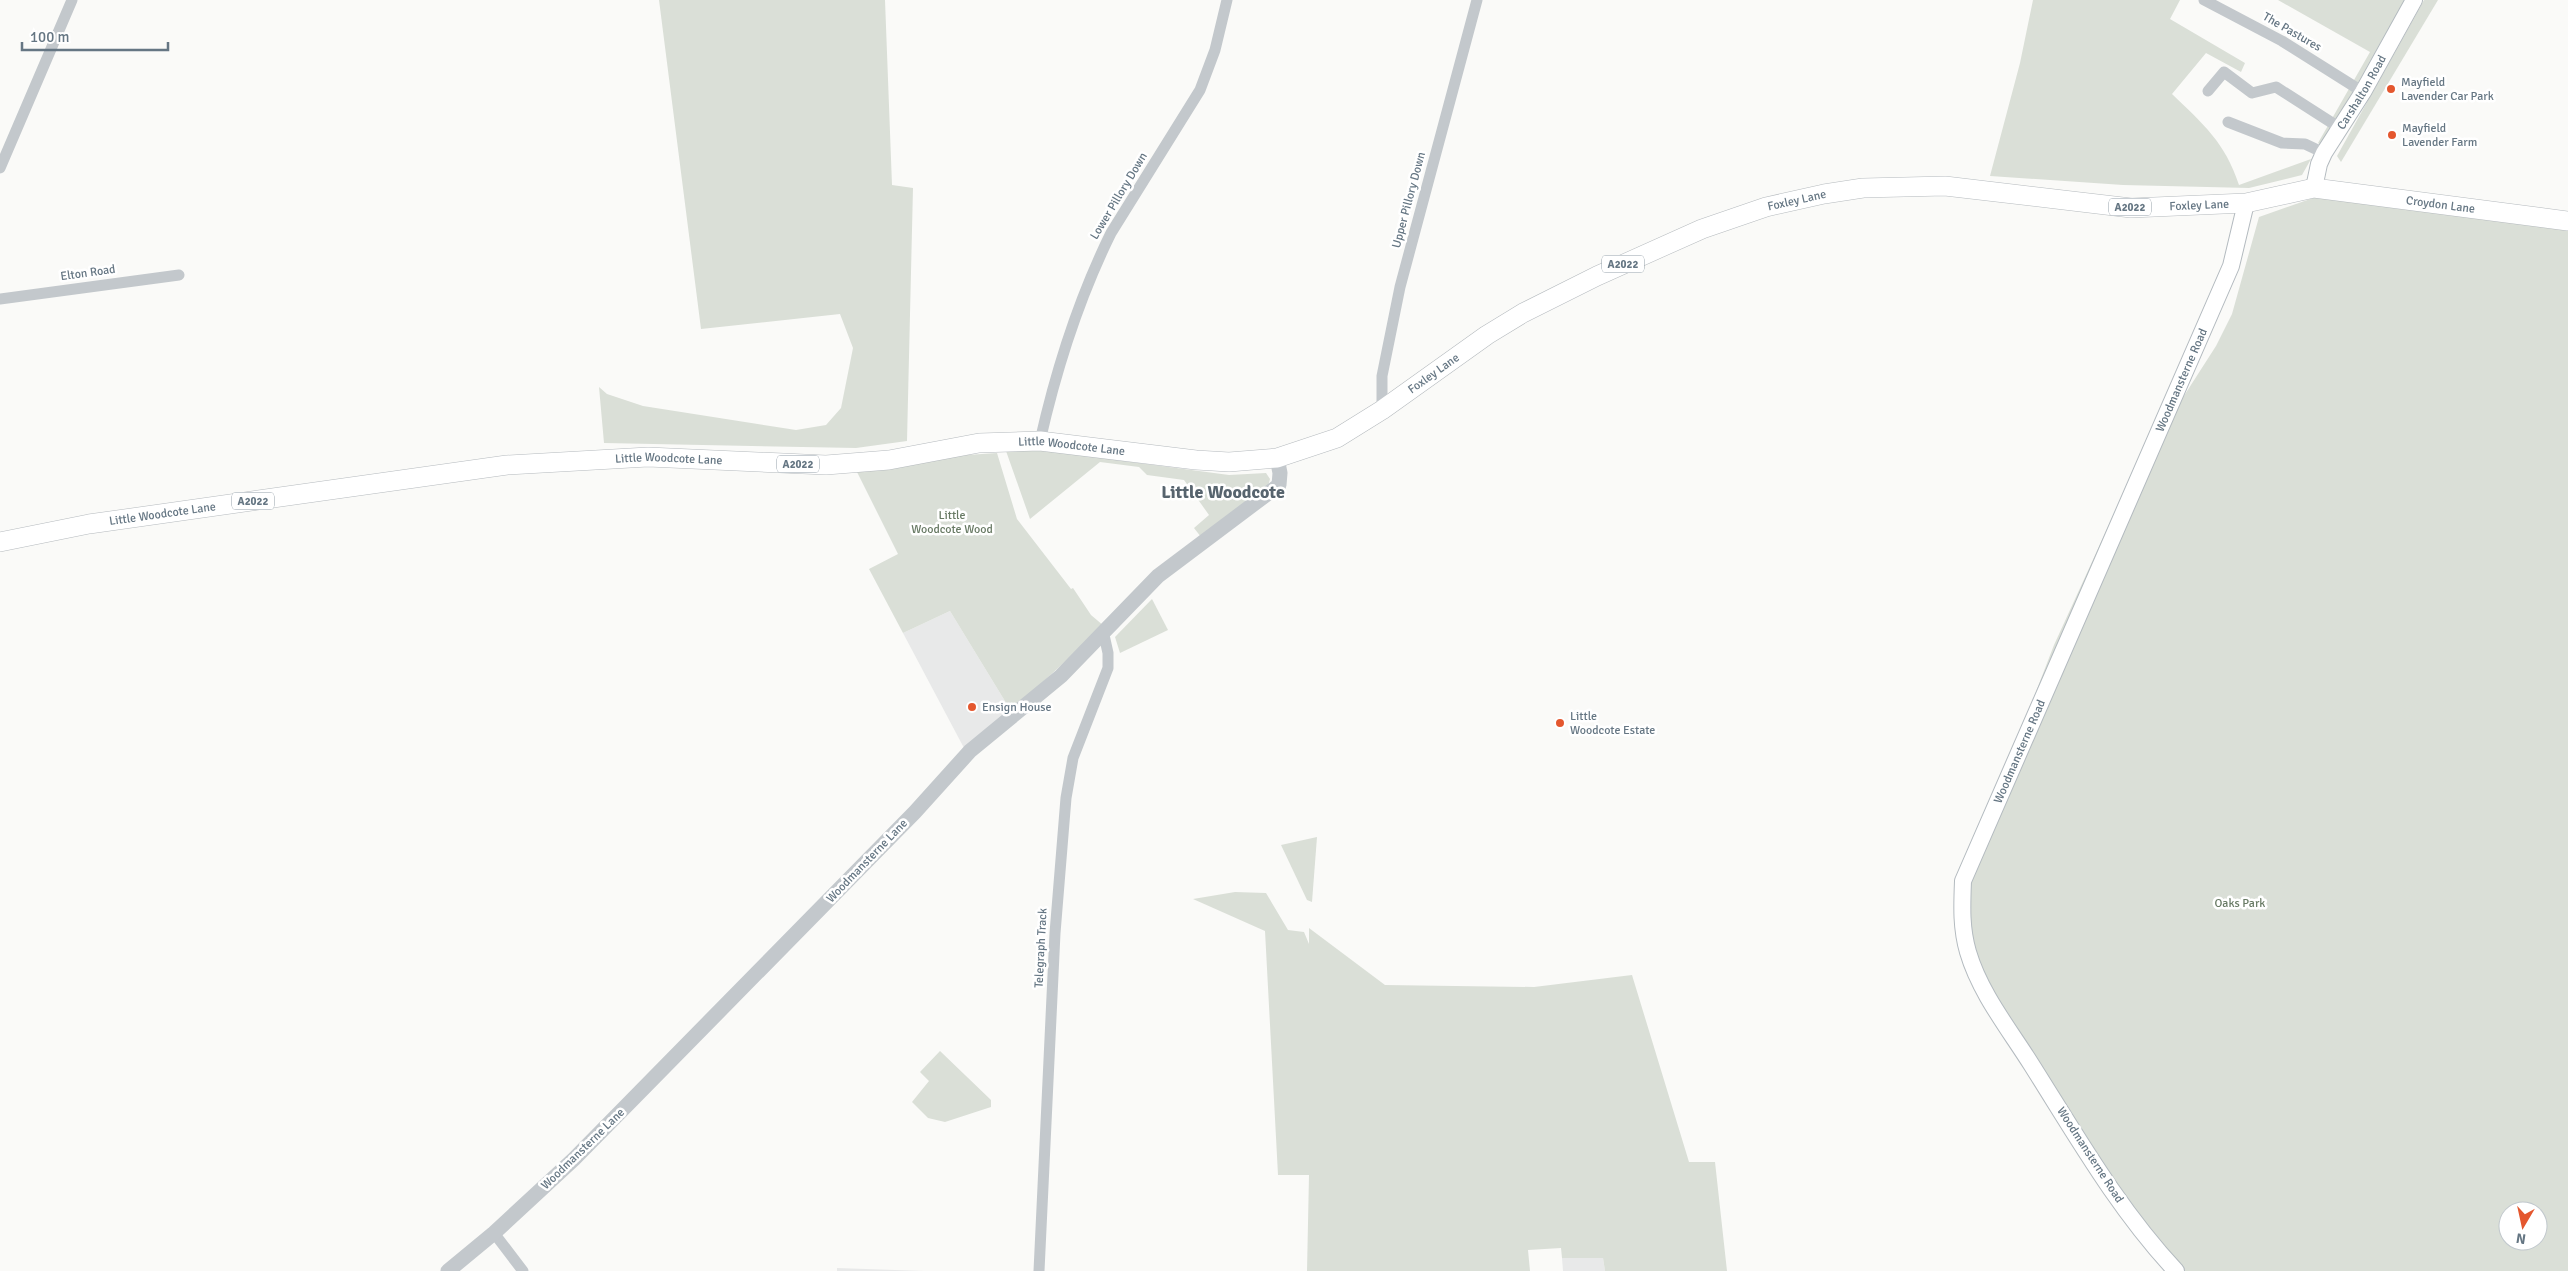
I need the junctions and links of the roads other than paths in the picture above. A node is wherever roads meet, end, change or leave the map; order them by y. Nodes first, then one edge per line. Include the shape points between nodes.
1 (72, 0) edge
2 (1227, 0) edge
3 (1476, 0) edge
4 (2204, 0) edge
5 (2414, 0) edge
6 (2208, 91) dead end
7 (2363, 92) junction
8 (2228, 122) dead end
9 (2340, 128) junction
10 (2324, 153) junction
11 (0, 168) edge
12 (2314, 188) junction
13 (2246, 202) junction
14 (2568, 221) edge
15 (180, 275) dead end
16 (0, 299) edge
17 (1382, 410) junction
18 (1337, 438) joint
19 (1040, 441) junction
20 (1277, 458) junction
21 (0, 542) edge
22 (1104, 634) junction
23 (494, 1233) junction
24 (448, 1271) edge
25 (523, 1271) edge
26 (1039, 1271) edge
27 (2176, 1271) edge

1 - 11 street
2 - 19 street, Lower Pillory Down via 1215,50 1200,90 1101,253 1048,402
3 - 17 street, Upper Pillory Down via 1400,288 1382,376
4 - 7 street, The Pastures via 2282,41
5 - 7 main road, Carshalton Road
6 - 9 street via 2224,72 2252,93 2276,87
7 - 9 main road, Carshalton Road
8 - 10 street via 2282,143 2305,144
9 - 10 main road, Carshalton Road
10 - 12 main road, Carshalton Road
12 - 13 main road, Foxley Lane / A2022
12 - 14 main road, Croydon Lane / A2022
13 - 17 main road, Foxley Lane / A2022 via 2131,208 1980,190 1904,186 1833,192 1766,207 1675,241 1524,312 1486,335
13 - 27 main road, Woodmansterne Road via 2230,266 1963,881 1961,922 1969,954 1987,994 2108,1186
15 - 16 street, Elton Road
17 - 18 main road, Foxley Lane / A2022
18 - 20 main road, Little Woodcote Lane / A2022
19 - 20 main road, Little Woodcote Lane / A2022 via 1196,460 1229,462
19 - 21 main road, Little Woodcote Lane / A2022 via 979,443 889,460 826,465 648,457 508,465 89,524
20 - 22 street, Woodmansterne Lane via 1279,485 1158,576
22 - 23 street, Woodmansterne Lane via 1061,676 970,751 908,819 574,1159
22 - 26 street, Telegraph Track via 1108,668 1073,758 1066,798 1055,933
23 - 24 street, Woodmansterne Lane
23 - 25 street

